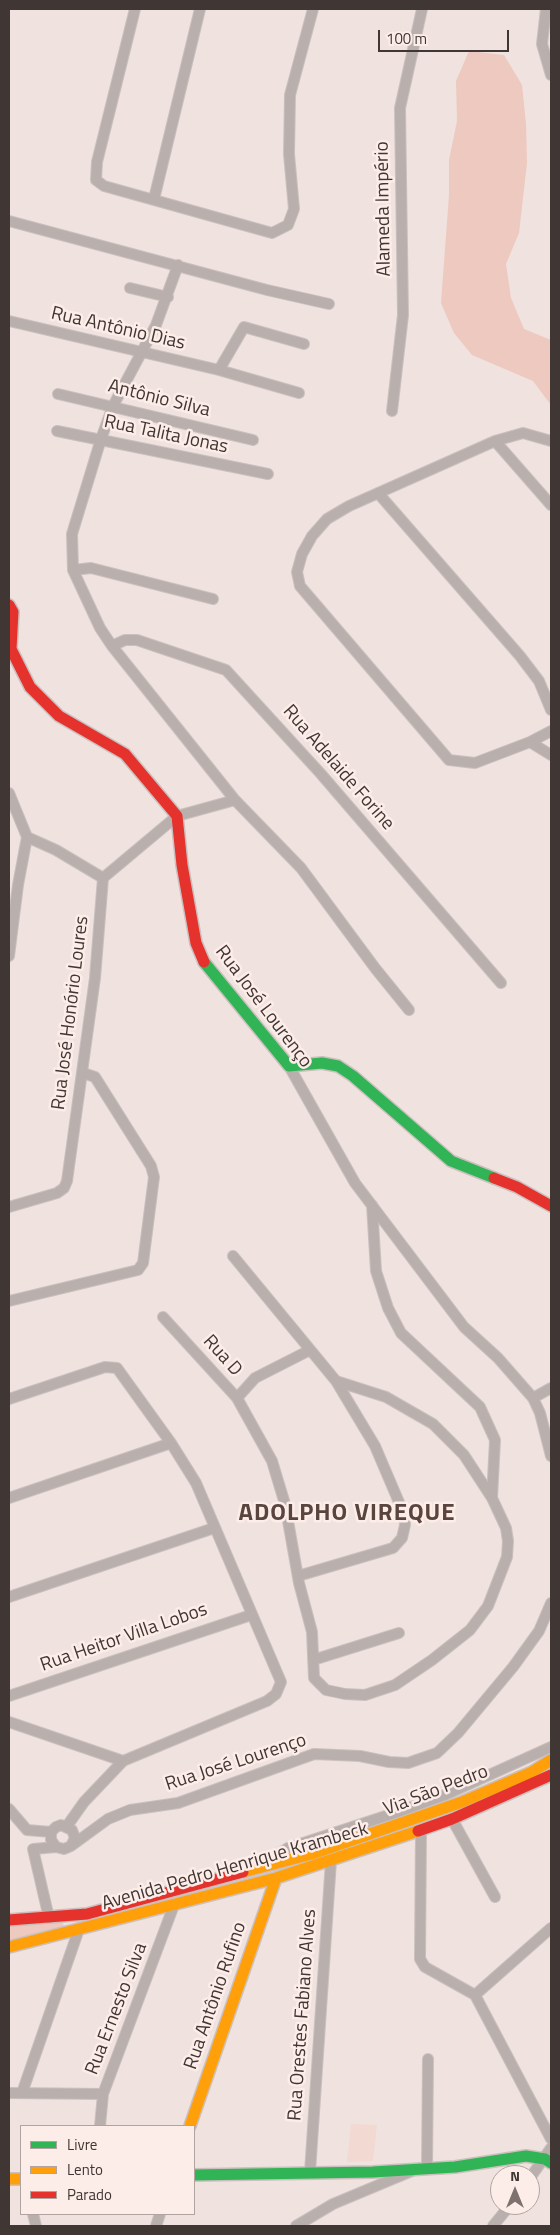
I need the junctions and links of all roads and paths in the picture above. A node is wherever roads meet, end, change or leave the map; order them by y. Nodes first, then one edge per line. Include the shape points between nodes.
1 (135, 9) edge
2 (200, 9) edge
3 (313, 9) edge
4 (422, 9) edge
5 (546, 9) edge
6 (551, 75) edge
7 (154, 199) junction
8 (9, 221) edge
9 (178, 265) junction
10 (130, 288) dead end
11 (168, 297) junction
12 (329, 304) dead end
13 (9, 321) edge
14 (304, 344) dead end
15 (143, 352) junction
16 (219, 370) junction
17 (299, 393) dead end
18 (58, 394) dead end
19 (113, 406) junction
20 (392, 412) dead end
21 (57, 431) dead end
22 (101, 439) junction
23 (253, 440) dead end
24 (495, 441) junction
25 (551, 441) edge
26 (268, 474) dead end
27 (378, 493) junction
28 (551, 505) edge
29 (73, 570) junction
30 (213, 599) dead end
31 (9, 605) edge
32 (112, 646) junction
33 (10, 649) edge
34 (551, 710) edge
35 (551, 731) edge
36 (530, 742) junction
37 (551, 755) edge
38 (9, 793) edge
39 (235, 800) junction
40 (176, 816) junction
41 (27, 837) junction
42 (103, 878) junction
43 (9, 944) edge
44 (9, 956) edge
45 (501, 983) dead end
46 (409, 1010) dead end
47 (289, 1066) junction
48 (83, 1073) junction
49 (372, 1205) junction
50 (551, 1206) edge
51 (9, 1207) edge
52 (233, 1256) dead end
53 (9, 1301) edge
54 (163, 1317) dead end
55 (310, 1350) junction
56 (336, 1381) junction
57 (551, 1388) edge
58 (237, 1398) junction
59 (532, 1398) junction
60 (9, 1399) edge
61 (171, 1443) junction
62 (551, 1456) edge
63 (9, 1498) edge
64 (492, 1498) junction
65 (214, 1528) junction
66 (298, 1576) junction
67 (9, 1597) edge
68 (551, 1603) edge
69 (251, 1614) junction
70 (399, 1633) dead end
71 (313, 1660) junction
72 (9, 1696) edge
73 (9, 1722) edge
74 (551, 1747) edge
75 (551, 1760) edge
76 (123, 1761) junction
77 (551, 1775) edge
78 (9, 1809) edge
79 (452, 1819) junction
80 (98, 1827) junction
81 (70, 1828) junction
82 (27, 1830) junction
83 (421, 1830) junction
84 (52, 1832) junction
85 (72, 1846) junction
86 (56, 1847) junction
87 (33, 1850) junction
88 (331, 1861) junction
89 (255, 1870) junction
90 (276, 1878) junction
91 (495, 1897) dead end
92 (174, 1905) junction
93 (49, 1918) junction
94 (9, 1920) edge
95 (551, 1928) edge
96 (79, 1929) junction
97 (9, 1948) edge
98 (475, 1995) junction
99 (428, 2059) dead end
100 (9, 2092) edge
101 (22, 2093) junction
102 (103, 2094) junction
103 (100, 2125) edge
104 (190, 2125) edge
105 (551, 2139) edge
106 (551, 2148) edge
107 (548, 2161) edge
108 (427, 2169) junction
109 (415, 2170) junction
110 (310, 2172) junction
111 (195, 2175) edge
112 (502, 2215) edge
113 (296, 2226) edge
114 (493, 2226) edge

1 - 7 street via 97,162 96,180 104,186
2 - 7 street
3 - 7 street via 290,95 289,154 294,209 288,225 272,233
4 - 20 street, Alameda Império via 400,108 403,315
5 - 6 street via 542,44
8 - 9 street
9 - 11 street
9 - 12 street
10 - 11 street
11 - 15 street
13 - 15 street, Rua Antônio Dias
14 - 16 street via 244,327
15 - 16 street, Rua Antônio Dias
15 - 19 street
16 - 17 street, Rua Antônio Dias
18 - 19 street, Antônio Silva
19 - 22 street
19 - 23 street, Antônio Silva
21 - 22 street, Rua Talita Jonas
22 - 26 street, Rua Talita Jonas
22 - 29 street via 72,534
24 - 25 street via 523,432
24 - 27 street
24 - 28 street
27 - 34 street via 520,656 538,681
27 - 36 street via 327,520 312,536 302,554 298,572 300,586 449,760 475,763
29 - 30 street via 91,568
29 - 32 street
31 - 33 main road via 13,612
32 - 39 street
32 - 45 street, Rua Adelaide Forine via 125,640 137,640 226,670 321,774
33 - 40 main road via 30,687 46,704 73,725 125,754
35 - 36 street
36 - 37 street
38 - 41 street
39 - 40 street
39 - 46 street via 301,868
40 - 42 street
40 - 47 main road, Rua José Lourenço via 196,944 203,960
41 - 42 street
41 - 43 street
42 - 48 street, Rua José Honório Loures
43 - 44 street
47 - 49 street, Rua José Lourenço via 355,1183
47 - 50 main road via 322,1063 338,1066 451,1161 517,1187
48 - 51 street, Rua José Honório Loures via 64,1188 43,1198
48 - 53 street via 95,1077 151,1166 154,1176 143,1263 138,1270
49 - 59 street, Rua José Lourenço via 464,1327 498,1358
49 - 64 street via 376,1271 388,1308 401,1333 480,1407 495,1440
52 - 55 street
54 - 58 street, Rua D
55 - 56 street
55 - 58 street, Rua D via 255,1378
56 - 64 street via 386,1398 433,1424 464,1455
56 - 66 street via 375,1446 404,1514 405,1525 402,1538 393,1548
57 - 59 street
58 - 66 street via 272,1461 285,1504
59 - 62 street, Rua José Lourenço via 540,1413
60 - 61 street via 105,1367 117,1368
61 - 63 street
61 - 65 street via 196,1483
64 - 71 street via 506,1528 507,1557 488,1606 470,1630 395,1685 365,1696 326,1690 314,1678
65 - 67 street
65 - 69 street
66 - 71 street via 312,1632
68 - 80 street, Rua José Lourenço via 539,1631 514,1667 458,1733 436,1753 408,1764 360,1756 314,1754 178,1803 130,1810
69 - 72 street, Rua Heitor Villa Lobos
69 - 76 street via 278,1672 281,1682 276,1694
70 - 71 street
73 - 76 street
74 - 89 street, Avenida Pedro Henrique Krambeck via 445,1795 288,1848
75 - 89 main road, Via São Pedro via 532,1772 425,1816
76 - 81 street via 84,1802
77 - 79 main road, Avenida Pedro Henrique Krambeck
78 - 82 street
79 - 83 main road, Avenida Pedro Henrique Krambeck
79 - 91 street
80 - 81 street, Rua José Lourenço
80 - 85 street, Rua José Lourenço
81 - 84 street via 61,1825
81 - 85 street via 75,1838
82 - 84 street
82 - 87 street
83 - 88 main road, Avenida Pedro Henrique Krambeck
83 - 98 street via 420,1959 425,1967
84 - 86 street via 51,1840
85 - 86 street via 64,1850
86 - 87 street
87 - 93 street
88 - 90 main road, Avenida Pedro Henrique Krambeck
88 - 110 street, Rua Orestes Fabiano Alves
89 - 93 main road, Via São Pedro via 87,1914
90 - 92 main road, Avenida Pedro Henrique Krambeck
90 - 104 main road, Rua Antônio Rufino
92 - 96 main road, Avenida Pedro Henrique Krambeck
92 - 102 street, Rua Ernesto Silva
93 - 94 main road, Via São Pedro
95 - 98 street
96 - 97 main road, Avenida Pedro Henrique Krambeck
96 - 101 street
98 - 105 street
99 - 108 street
100 - 101 street
101 - 102 street
102 - 103 street, Rua Ernesto Silva
106 - 107 street
107 - 108 main road via 526,2156
108 - 109 main road
109 - 110 main road
109 - 113 street via 333,2204
110 - 111 main road
112 - 114 street

